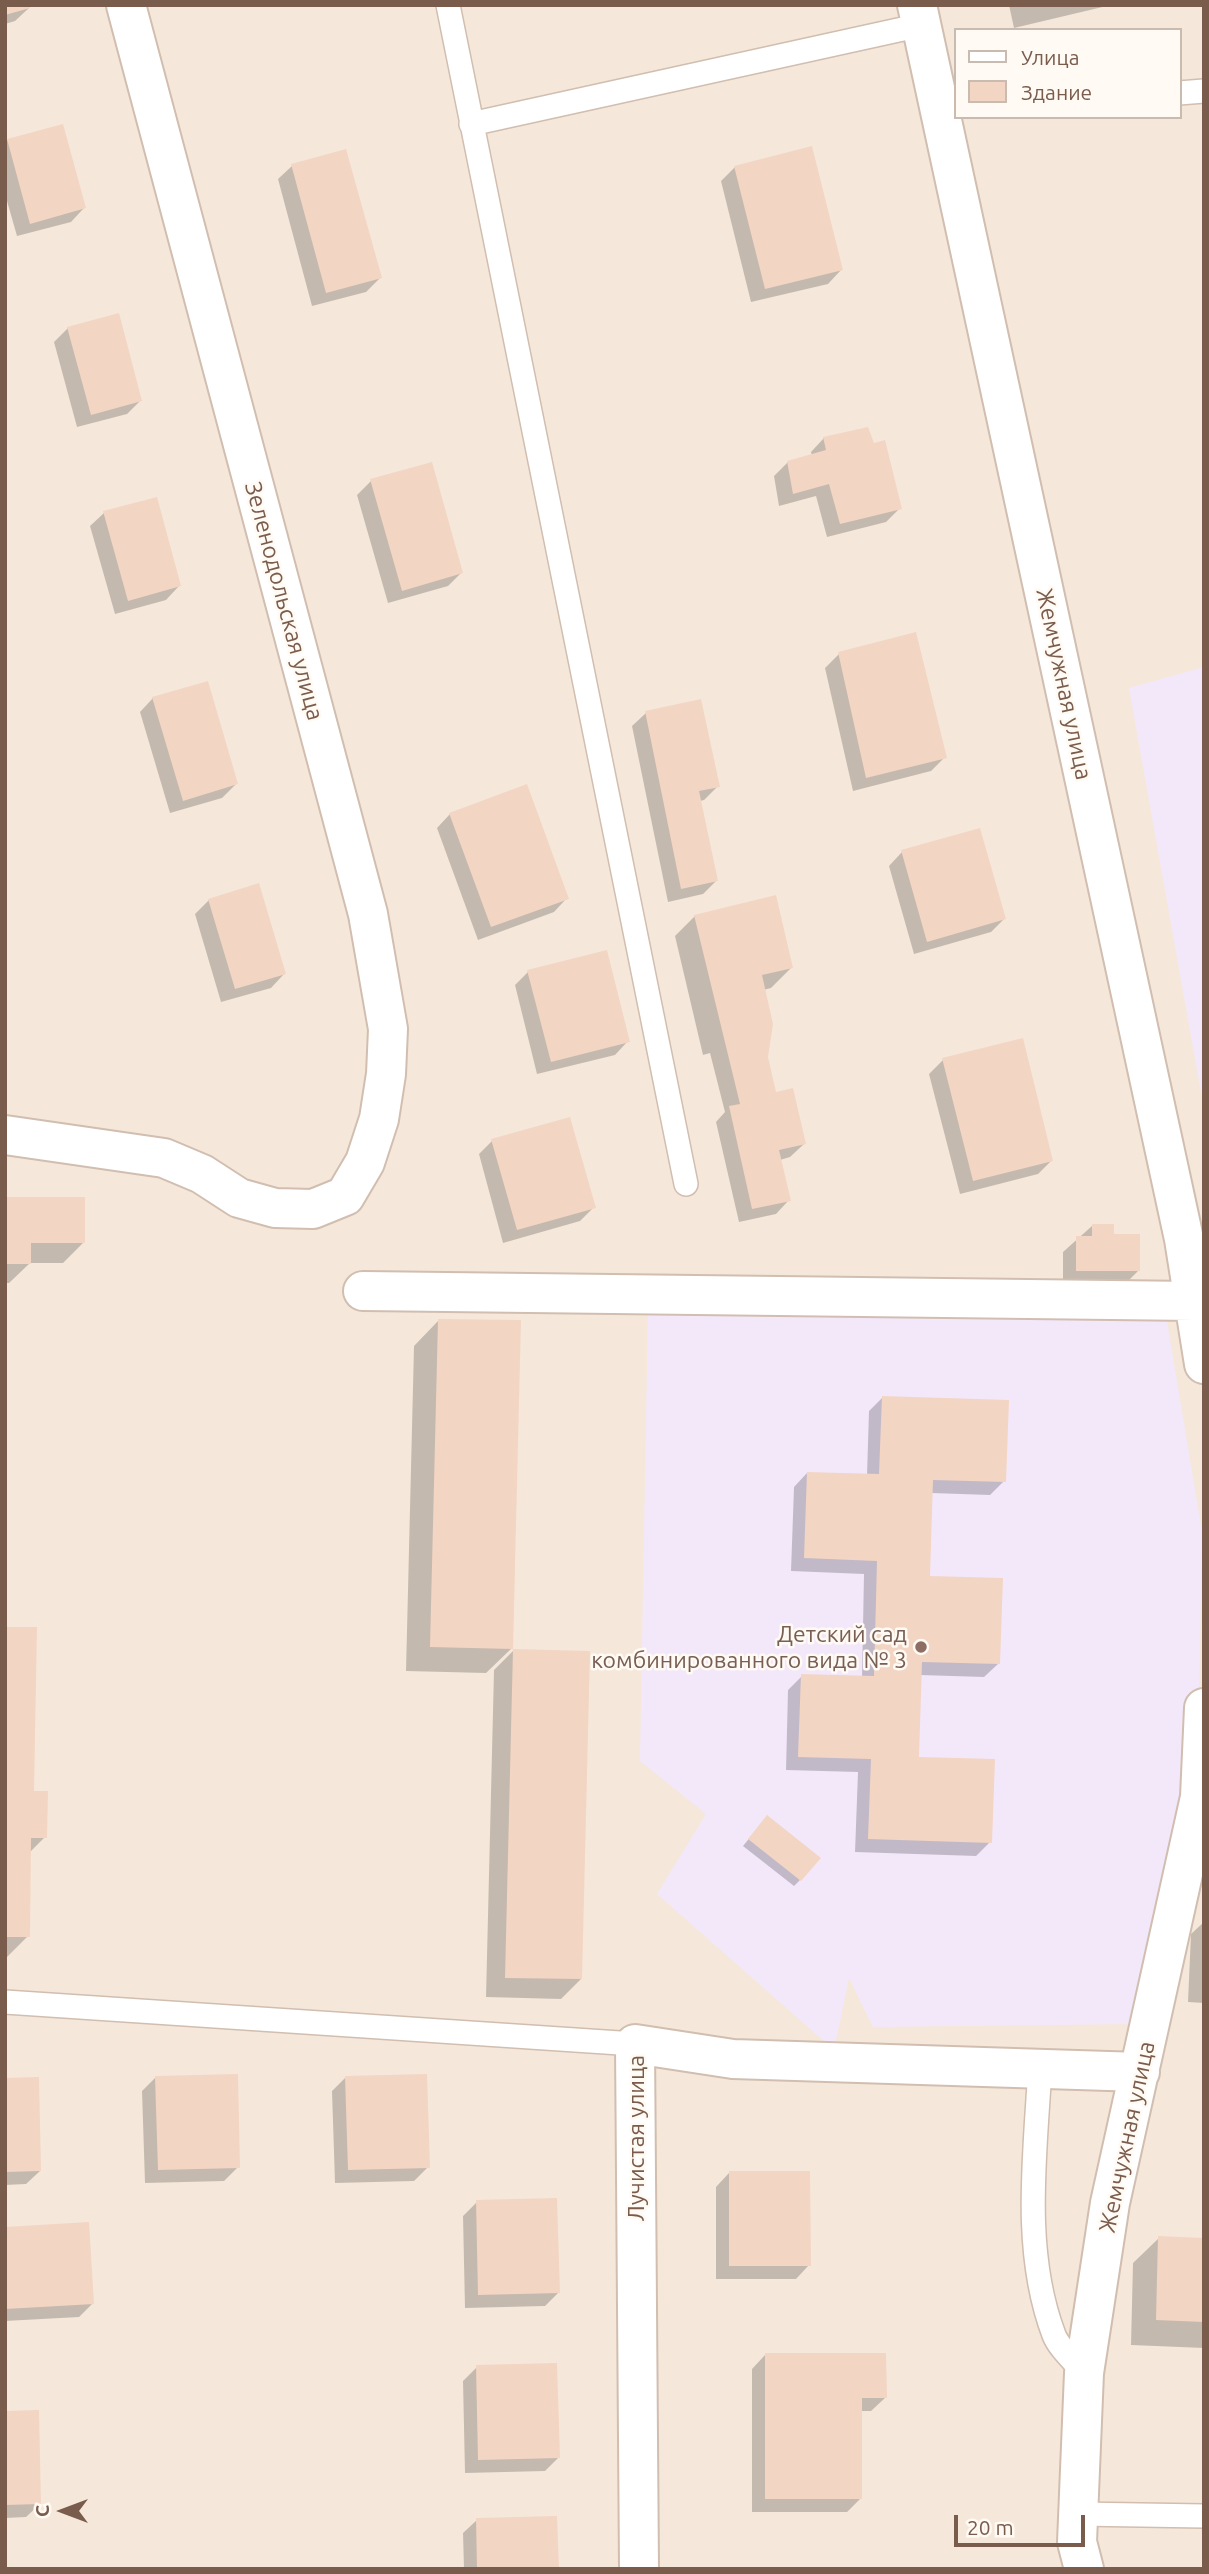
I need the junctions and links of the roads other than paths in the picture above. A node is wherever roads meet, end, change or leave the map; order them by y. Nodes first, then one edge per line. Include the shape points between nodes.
1 (126, 5) edge
2 (448, 5) edge
3 (919, 15) edge
4 (943, 70) edge
5 (1204, 91) edge
6 (1181, 93) edge
7 (471, 124) junction
8 (5, 1135) edge
9 (686, 1184) dead end
10 (363, 1291) dead end
11 (1194, 1301) junction
12 (1204, 1364) edge
13 (1204, 1708) edge
14 (5, 2001) edge
15 (635, 2044) junction
16 (1040, 2068) junction
17 (1140, 2072) junction
18 (1084, 2373) junction
19 (1204, 2516) edge
20 (1076, 2548) edge
21 (639, 2569) edge

1 - 8 street, Зеленодольская улица via 368,914 388,1029 386,1074 379,1119 365,1162 345,1196 313,1209 275,1208 239,1198 202,1174 164,1158
2 - 7 lane
3 - 4 street, Жемчужная улица
3 - 7 lane
4 - 11 street, Жемчужная улица
5 - 6 lane
7 - 9 lane
10 - 11 street
11 - 12 street, Жемчужная улица
13 - 17 street, Жемчужная улица via 1200,1797
14 - 15 lane
15 - 16 street, Лучистая улица via 733,2059
15 - 21 street, Лучистая улица
16 - 17 street, Лучистая улица
16 - 18 lane via 1033,2192 1037,2269 1055,2337
17 - 18 street, Жемчужная улица via 1110,2203
18 - 20 street, Жемчужная улица
19 - 20 lane

